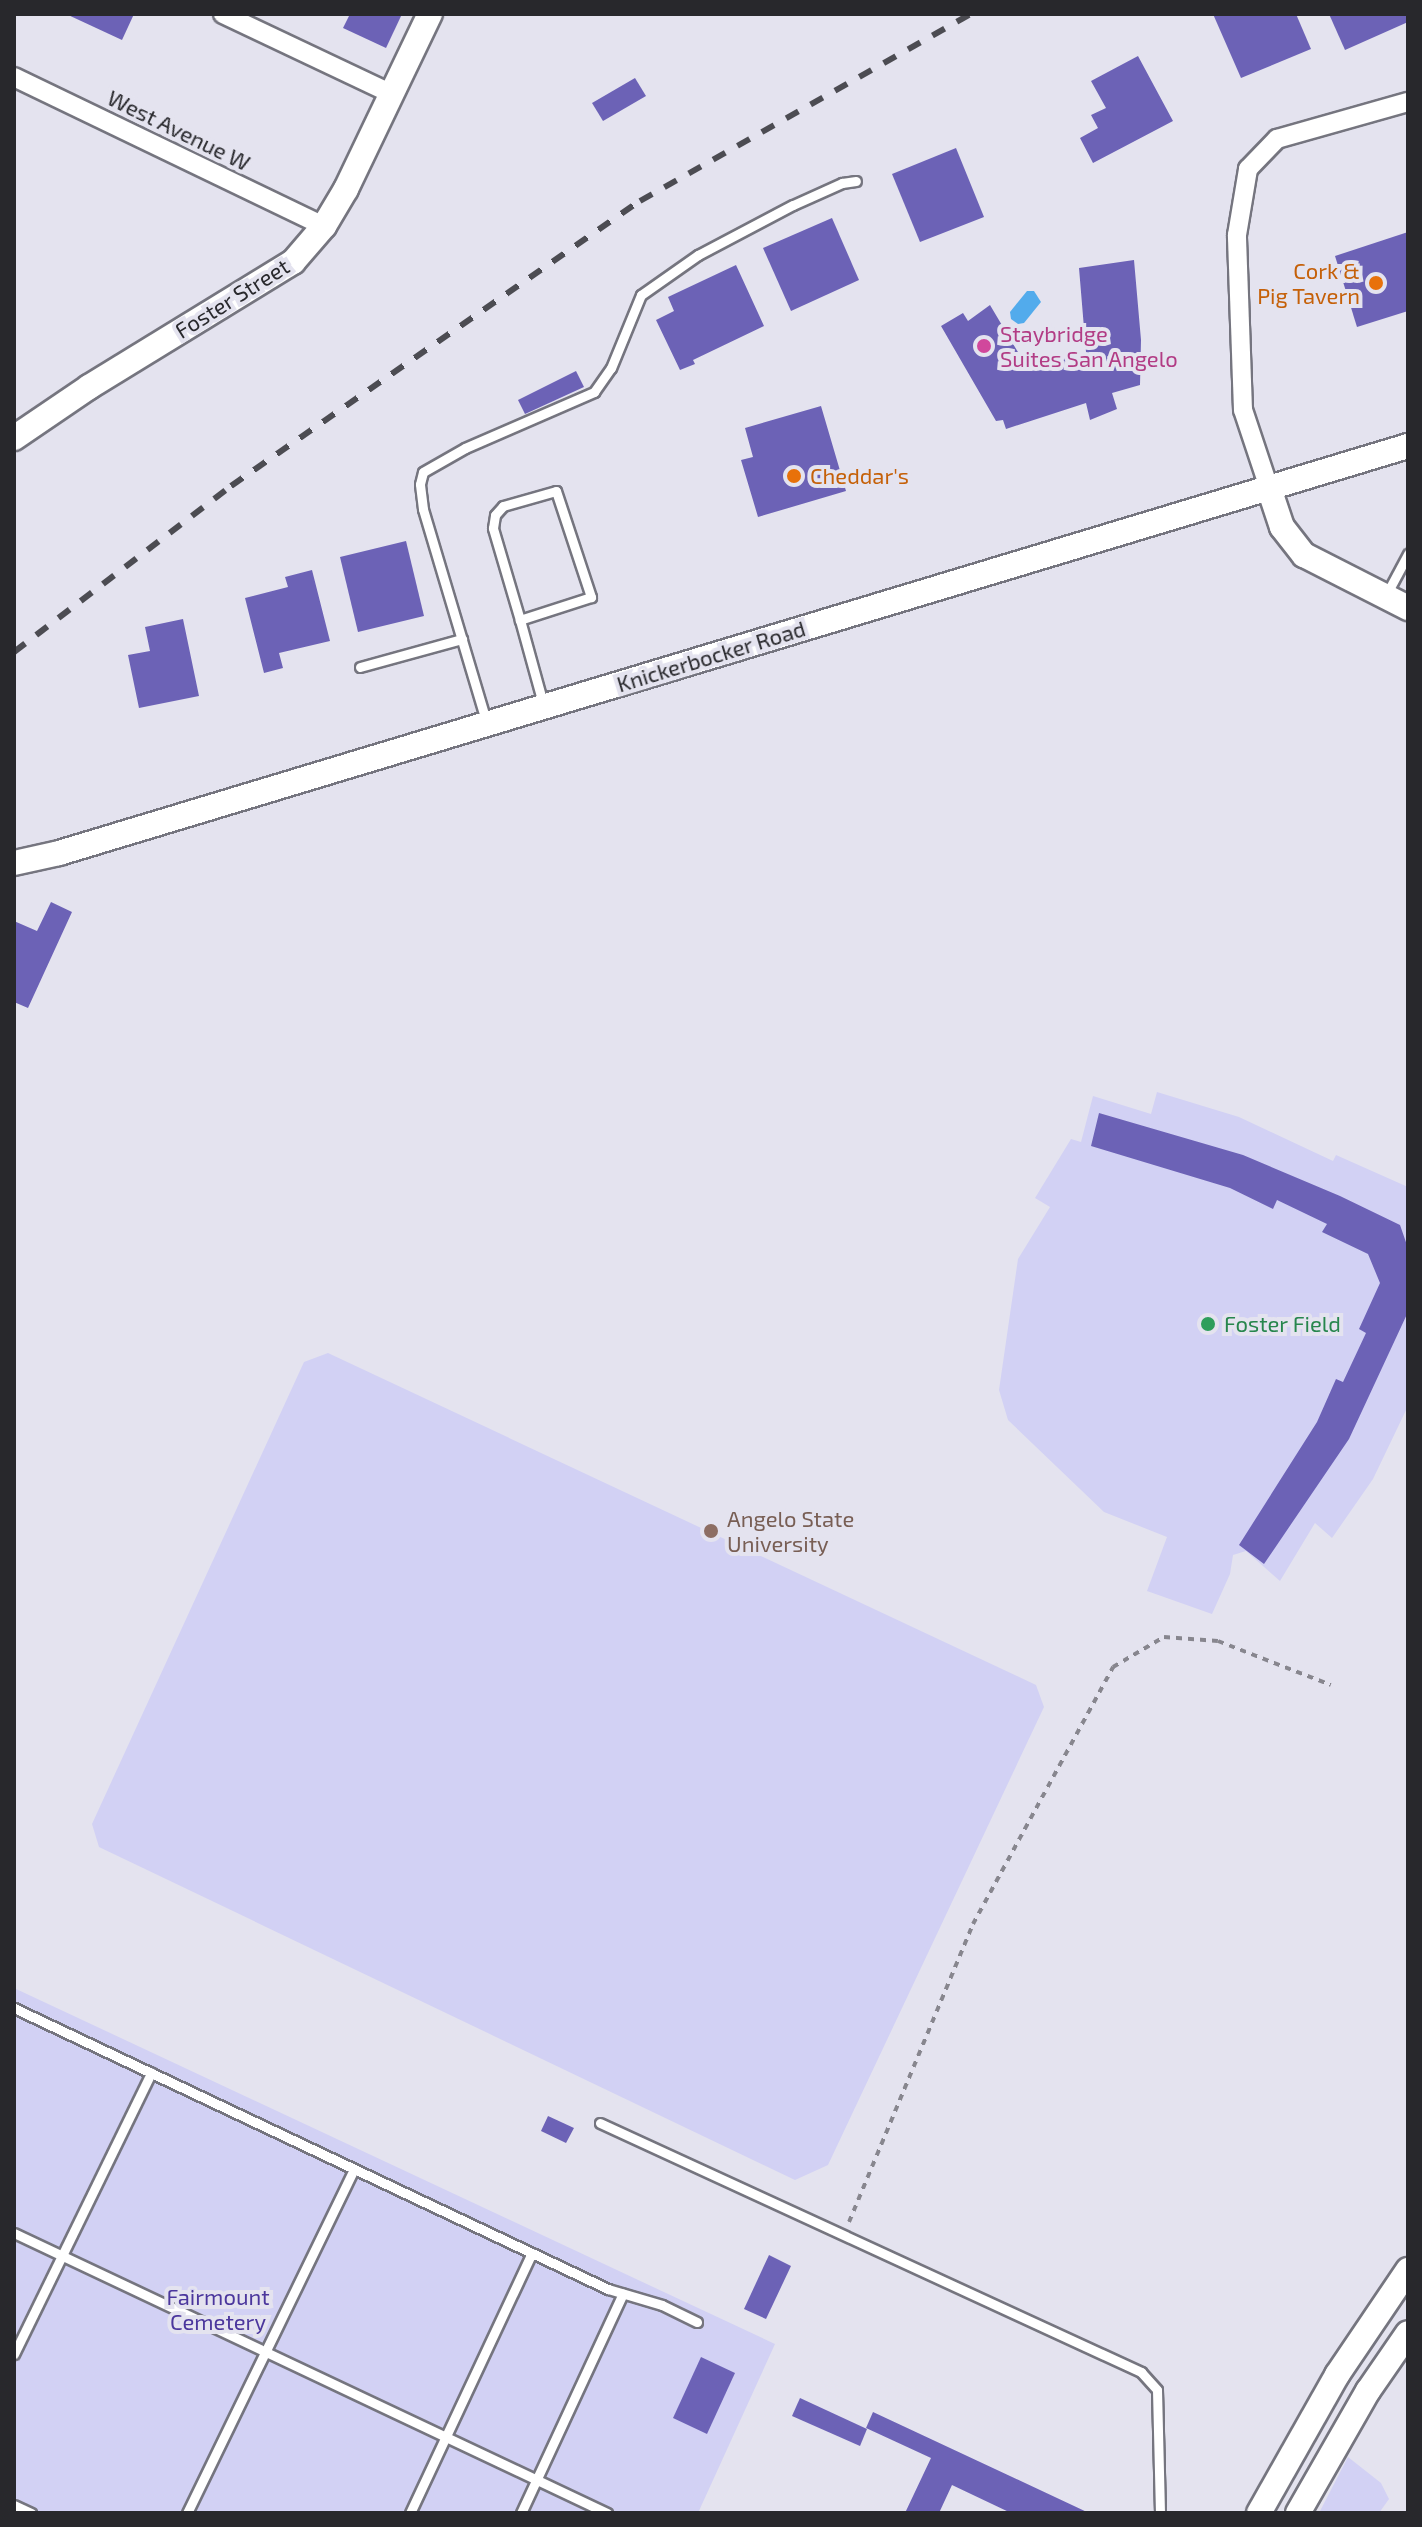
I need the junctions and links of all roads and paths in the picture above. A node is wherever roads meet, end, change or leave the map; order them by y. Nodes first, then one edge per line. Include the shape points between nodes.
1 (223, 14) edge
2 (430, 14) edge
3 (14, 77) edge
4 (392, 94) junction
5 (1408, 102) edge
6 (856, 181) dead end
7 (324, 226) junction
8 (14, 438) edge
9 (1408, 446) edge
10 (1269, 488) junction
11 (1408, 554) edge
12 (1384, 597) junction
13 (1408, 608) edge
14 (520, 620) junction
15 (462, 639) junction
16 (360, 667) dead end
17 (544, 707) junction
18 (487, 724) junction
19 (59, 853) junction
20 (14, 863) edge
21 (14, 882) edge
22 (1331, 1685) dead end
23 (14, 2008) edge
24 (151, 2073) junction
25 (600, 2123) dead end
26 (354, 2169) junction
27 (14, 2233) edge
28 (843, 2235) junction
29 (532, 2253) junction
30 (62, 2255) junction
31 (1408, 2270) edge
32 (623, 2293) junction
33 (697, 2322) dead end
34 (1408, 2333) edge
35 (265, 2351) junction
36 (14, 2354) edge
37 (446, 2437) junction
38 (537, 2480) junction
39 (14, 2505) edge
40 (31, 2513) edge
41 (187, 2513) edge
42 (410, 2513) edge
43 (521, 2513) edge
44 (607, 2513) edge
45 (1160, 2513) edge
46 (1259, 2513) edge
47 (1298, 2513) edge

1 - 4 street
2 - 4 main road, Foster Street
3 - 7 street, West Avenue W
4 - 7 main road, Foster Street
5 - 10 street via 1277,139 1248,169 1237,235 1243,410
6 - 15 lane via 793,205 698,255 641,295 611,368 594,392 423,472 423,509
7 - 8 main road, Foster Street via 293,262
9 - 10 main road, Knickerbocker Road
10 - 12 main road via 1282,527 1304,555
10 - 17 main road, Knickerbocker Road
11 - 12 lane
12 - 13 main road
14 - 14 lane via 591,597 556,491 503,506 495,515 493,528
14 - 17 lane
15 - 16 lane
15 - 18 lane
17 - 18 main road, Knickerbocker Road
18 - 19 main road, Knickerbocker Road
19 - 20 main road, Knickerbocker Road
19 - 21 main road
22 - 28 path via 1218,1641 1164,1637 1113,1667 973,1924
23 - 24 lane
24 - 26 lane
24 - 30 lane
25 - 28 lane
26 - 29 lane
26 - 35 lane
27 - 30 lane
28 - 45 lane via 1141,2372 1157,2390
29 - 32 lane
29 - 37 lane
30 - 35 lane
30 - 36 lane
31 - 46 main road via 1337,2375
32 - 33 lane
32 - 38 lane
34 - 47 main road
35 - 37 lane
35 - 41 lane
37 - 38 lane
37 - 42 lane
38 - 43 lane
38 - 44 lane
39 - 40 lane

